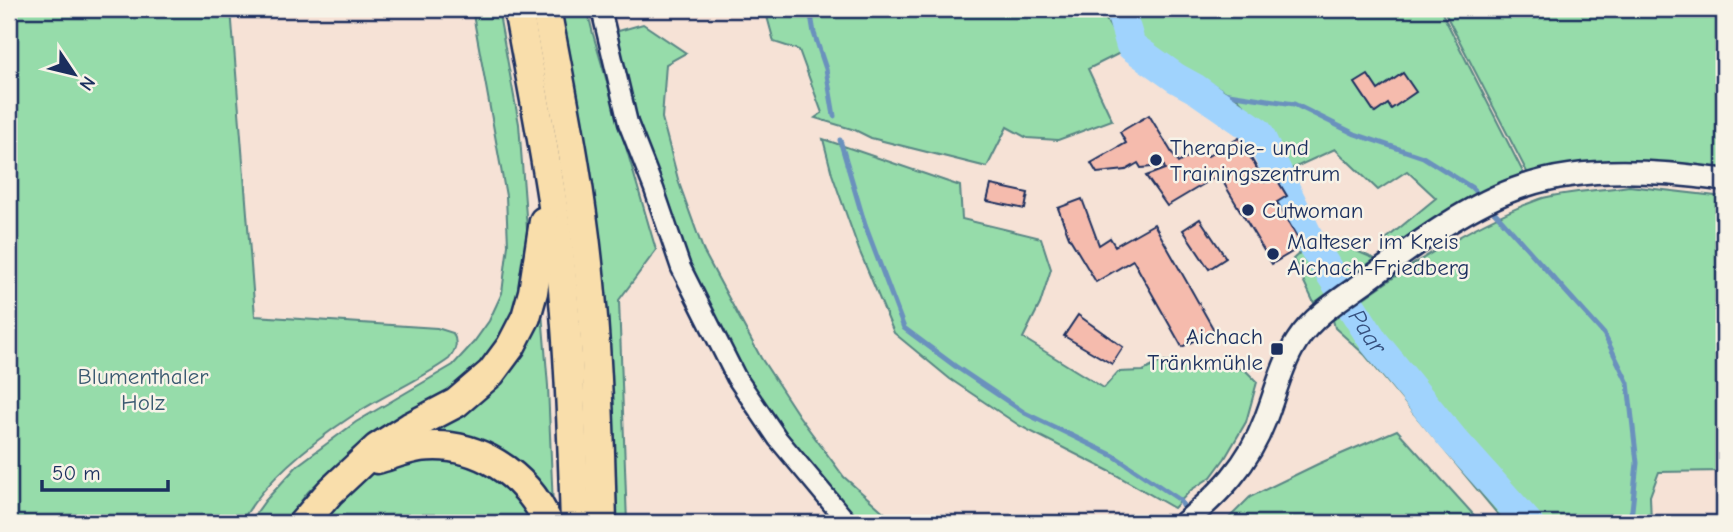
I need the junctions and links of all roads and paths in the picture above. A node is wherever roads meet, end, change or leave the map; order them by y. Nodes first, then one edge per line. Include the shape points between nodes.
1 (518, 9) edge
2 (546, 9) edge
3 (601, 9) edge
4 (550, 180) junction
5 (1724, 180) edge
6 (362, 465) junction
7 (303, 523) edge
8 (548, 523) edge
9 (575, 523) edge
10 (602, 523) edge
11 (848, 523) edge
12 (1184, 523) edge

1 - 4 highway
2 - 10 highway via 591,291
3 - 11 street via 628,123 681,268 736,377 778,439
4 - 6 highway via 533,292 511,346 491,373 456,403 377,448
4 - 9 highway via 566,338
5 - 12 street via 1644,172 1575,175 1522,186 1417,243 1309,326 1297,341 1242,466
6 - 7 highway
6 - 8 highway via 418,447 472,452 514,477

